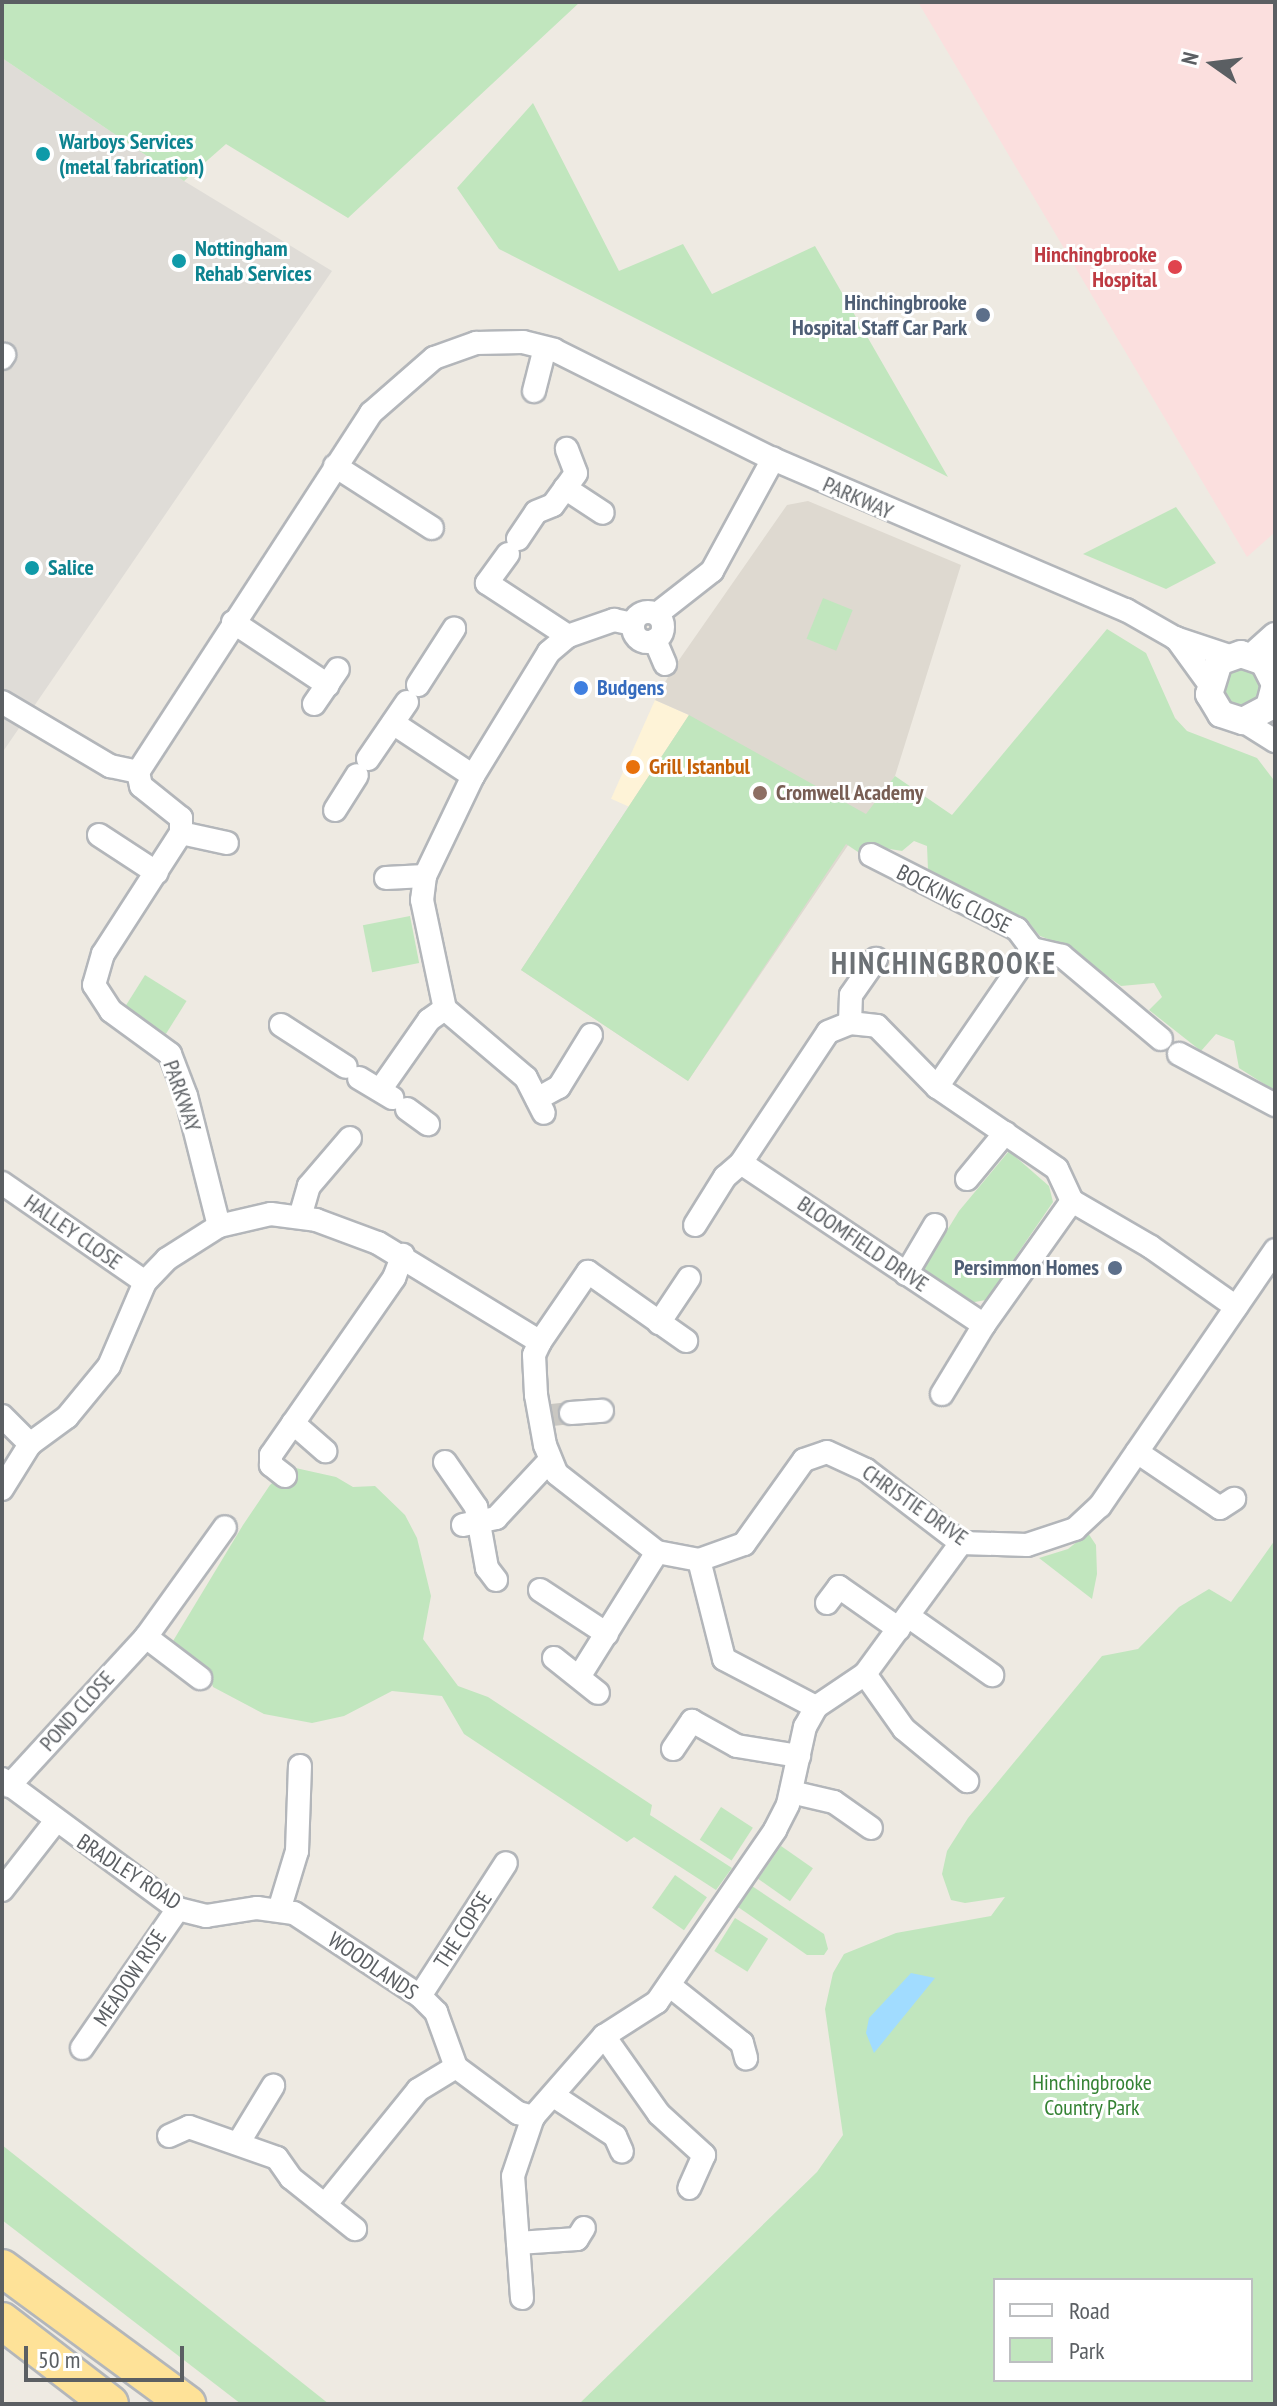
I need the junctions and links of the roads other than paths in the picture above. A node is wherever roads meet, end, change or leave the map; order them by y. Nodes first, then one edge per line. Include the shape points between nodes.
1 (545, 348) junction
2 (534, 391) dead end
3 (567, 449) dead end
4 (773, 459) junction
5 (335, 466) junction
6 (565, 488) junction
7 (603, 513) dead end
8 (431, 530) dead end
9 (657, 614) junction
10 (233, 622) junction
11 (633, 624) junction
12 (454, 629) dead end
13 (568, 636) junction
14 (1275, 636) edge
15 (1175, 638) junction
16 (655, 640) junction
17 (1241, 656) junction
18 (665, 664) dead end
19 (1208, 682) junction
20 (1275, 692) edge
21 (2, 702) edge
22 (314, 704) dead end
23 (1243, 721) junction
24 (393, 723) junction
25 (1275, 741) edge
26 (138, 772) junction
27 (473, 776) junction
28 (335, 810) dead end
29 (181, 833) junction
30 (99, 835) dead end
31 (227, 843) dead end
32 (871, 855) dead end
33 (157, 873) junction
34 (425, 876) junction
35 (386, 878) dead end
36 (1032, 949) junction
37 (876, 959) dead end
38 (445, 1009) junction
39 (850, 1023) junction
40 (281, 1025) dead end
41 (591, 1035) dead end
42 (1161, 1039) dead end
43 (1179, 1054) dead end
44 (937, 1087) junction
45 (393, 1099) junction
46 (1275, 1105) edge
47 (428, 1124) dead end
48 (1005, 1133) junction
49 (350, 1138) dead end
50 (741, 1163) junction
51 (967, 1179) dead end
52 (2, 1183) edge
53 (1072, 1201) junction
54 (300, 1217) junction
55 (695, 1225) dead end
56 (935, 1225) dead end
57 (219, 1226) junction
58 (1275, 1250) edge
59 (403, 1255) junction
60 (906, 1274) junction
61 (689, 1278) dead end
62 (145, 1282) junction
63 (1236, 1307) junction
64 (659, 1323) junction
65 (984, 1325) junction
66 (686, 1341) dead end
67 (540, 1342) junction
68 (942, 1394) dead end
69 (602, 1411) dead end
70 (554, 1415) junction
71 (2, 1416) edge
72 (293, 1423) junction
73 (30, 1444) junction
74 (325, 1451) dead end
75 (1137, 1452) junction
76 (550, 1460) junction
77 (445, 1462) dead end
78 (285, 1476) dead end
79 (2, 1489) edge
80 (1234, 1499) dead end
81 (472, 1525) junction
82 (225, 1527) dead end
83 (961, 1543) junction
84 (657, 1552) junction
85 (699, 1560) junction
86 (496, 1580) dead end
87 (540, 1590) dead end
88 (827, 1603) dead end
89 (903, 1623) junction
90 (607, 1634) junction
91 (146, 1637) junction
92 (554, 1658) dead end
93 (865, 1674) junction
94 (992, 1675) dead end
95 (579, 1677) junction
96 (200, 1678) dead end
97 (598, 1693) dead end
98 (816, 1707) junction
99 (673, 1749) dead end
100 (799, 1756) junction
101 (300, 1766) dead end
102 (967, 1781) dead end
103 (6, 1782) edge
104 (791, 1792) junction
105 (55, 1822) junction
106 (871, 1828) dead end
107 (506, 1863) dead end
108 (2, 1890) edge
109 (280, 1907) junction
110 (178, 1909) junction
111 (669, 1985) junction
112 (420, 1996) junction
113 (604, 2036) junction
114 (82, 2048) dead end
115 (746, 2058) dead end
116 (456, 2067) junction
117 (273, 2086) dead end
118 (554, 2096) junction
119 (533, 2117) junction
120 (169, 2136) dead end
121 (239, 2142) junction
122 (622, 2152) dead end
123 (689, 2188) dead end
124 (325, 2205) junction
125 (584, 2228) dead end
126 (355, 2229) dead end
127 (518, 2243) junction
128 (2, 2268) edge
129 (522, 2298) dead end
130 (2, 2321) edge
131 (110, 2404) edge
132 (187, 2404) edge

1 - 2 street
1 - 4 street, PARKWAY
1 - 5 street, PARKWAY via 523,342 476,343 434,358 371,413
3 - 6 street via 576,473
4 - 9 street via 712,571
4 - 15 street, PARKWAY via 1126,610
5 - 8 street
5 - 10 street, PARKWAY
6 - 7 street
6 - 13 street via 553,505 536,512 487,583
9 - 11 street via 641,613
9 - 16 street via 663,627
10 - 22 street via 333,677
10 - 26 street, PARKWAY
11 - 13 street via 614,620
11 - 16 street via 638,638
12 - 24 street
13 - 27 street via 549,652
14 - 17 street
15 - 17 street, PARKWAY
15 - 19 street, PARKWAY
16 - 18 street
17 - 19 street
17 - 20 street via 1264,662
19 - 23 street via 1213,705
20 - 23 street via 1262,714
21 - 26 street via 100,761
23 - 25 street
24 - 27 street
24 - 28 street
26 - 29 street via 141,786 181,818
27 - 34 street
29 - 31 street
29 - 33 street, PARKWAY
30 - 33 street
32 - 36 street, BOCKING CLOSE via 1017,929
33 - 57 street, PARKWAY via 103,954 94,985 99,998 160,1044 179,1071
34 - 35 street
34 - 38 street via 422,900
36 - 42 street, BOCKING CLOSE via 1062,956
36 - 44 street, BOCKING CLOSE
37 - 39 street via 851,995
38 - 41 street via 526,1078 540,1106 559,1087
38 - 45 street via 429,1020
39 - 44 street via 877,1026
39 - 50 street via 828,1032
40 - 45 street
43 - 46 street
44 - 48 street
45 - 47 street
48 - 51 street
48 - 53 street via 1057,1169
49 - 54 street via 309,1186
50 - 55 street via 725,1177
50 - 60 street, BLOOMFIELD DRIVE
52 - 62 street, HALLEY CLOSE
53 - 63 street
53 - 65 street
54 - 57 street via 271,1214
54 - 59 street via 345,1229
56 - 60 street
57 - 62 street via 167,1259
58 - 63 street, CHRISTIE DRIVE
59 - 67 street
59 - 72 street via 394,1278
60 - 65 street, BLOOMFIELD DRIVE
61 - 64 street
62 - 73 street via 109,1366 67,1417
63 - 75 street, CHRISTIE DRIVE
64 - 66 street
64 - 67 street via 588,1272
65 - 68 street
67 - 70 street via 534,1355
69 - 70 street
70 - 76 street
71 - 73 street
72 - 74 street
72 - 78 street via 271,1455 271,1465
73 - 79 street
75 - 80 street via 1220,1508
75 - 83 street, CHRISTIE DRIVE via 1100,1506 1075,1529 1027,1545
76 - 81 street via 496,1518
76 - 84 street via 572,1488
77 - 81 street
81 - 86 street
82 - 91 street, POND CLOSE
83 - 85 street, CHRISTIE DRIVE via 866,1470 827,1452 804,1460 744,1544
83 - 89 street
84 - 85 street
84 - 90 street
85 - 98 street via 724,1659
87 - 90 street
88 - 89 street via 839,1587
89 - 93 street
89 - 94 street
90 - 95 street
91 - 96 street
91 - 103 street, POND CLOSE
92 - 95 street
93 - 98 street
93 - 102 street via 904,1729
95 - 97 street
98 - 100 street
99 - 100 street via 692,1721 737,1746
100 - 104 street
101 - 109 street via 297,1851
103 - 105 street, BRADLEY ROAD
104 - 106 street via 834,1802
104 - 111 street via 775,1830
105 - 108 street
105 - 110 street, BRADLEY ROAD
107 - 112 street, THE COPSE
109 - 110 street, BRADLEY ROAD via 206,1916
109 - 112 street, WOODLANDS
110 - 114 street, MEADOW RISE
111 - 113 street via 657,2002
111 - 115 street via 742,2043
112 - 116 street, WOODLANDS via 436,2012
113 - 118 street
113 - 123 street via 659,2114 704,2155
116 - 119 street via 518,2113
116 - 124 street via 418,2090
117 - 121 street
118 - 119 street
118 - 122 street via 615,2136
119 - 127 street via 513,2176
120 - 121 street via 189,2127
121 - 124 street via 277,2158 291,2178
124 - 126 street
125 - 127 street via 577,2239
127 - 129 street
128 - 132 highway
130 - 131 highway

